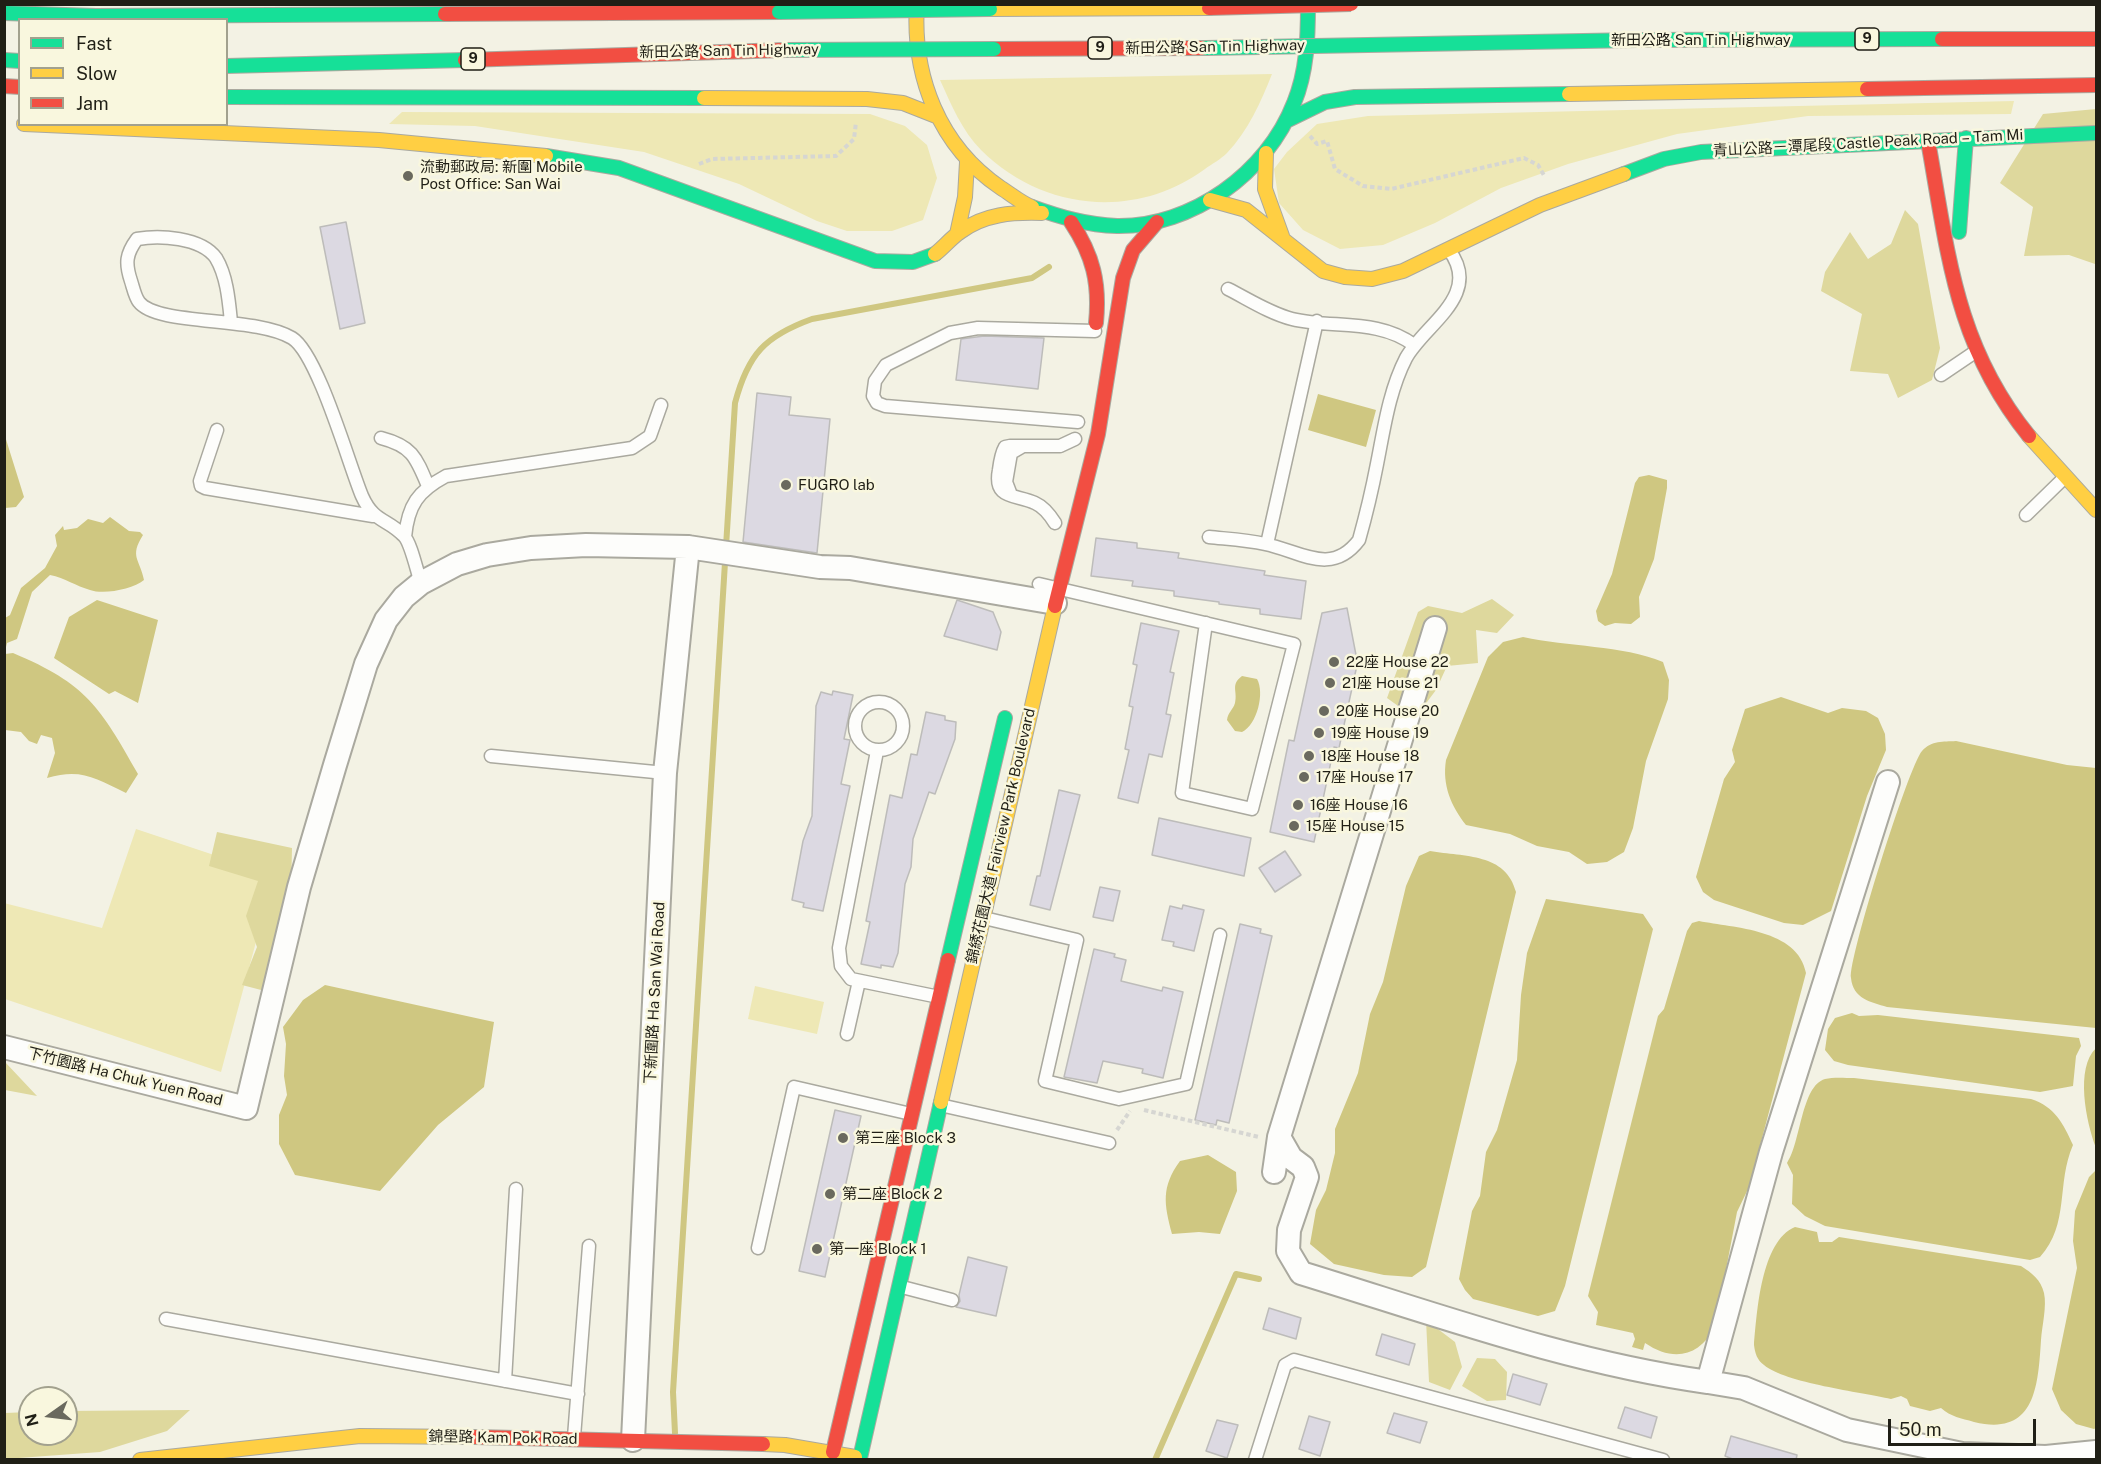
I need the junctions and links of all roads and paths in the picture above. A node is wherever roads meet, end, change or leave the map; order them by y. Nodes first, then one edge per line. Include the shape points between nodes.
1 (917, 4) edge
2 (1308, 4) edge
3 (1351, 4) edge
4 (4, 13) edge
5 (2097, 39) edge
6 (228, 66) edge
7 (2097, 85) edge
8 (228, 97) edge
9 (936, 116) junction
10 (856, 120) dead end
11 (1286, 121) junction
12 (63, 126) edge
13 (2097, 133) edge
14 (1966, 138) junction
15 (1327, 141) dead end
16 (1928, 141) junction
17 (1266, 153) junction
18 (967, 162) junction
19 (699, 164) dead end
20 (1547, 182) dead end
21 (1210, 200) junction
22 (1042, 213) junction
23 (1071, 222) junction
24 (1157, 222) junction
25 (957, 234) junction
26 (1282, 236) junction
27 (1448, 249) junction
28 (1228, 288) dead end
29 (1317, 321) junction
30 (231, 322) junction
31 (1970, 332) junction
32 (1095, 336) joint
33 (1414, 345) junction
34 (1977, 351) junction
35 (1941, 375) dead end
36 (661, 405) dead end
37 (1079, 417) joint
38 (217, 430) dead end
39 (381, 438) dead end
40 (1075, 439) junction
41 (1070, 460) dead end
42 (2065, 478) junction
43 (428, 486) junction
44 (1060, 502) dead end
45 (2097, 510) edge
46 (2026, 515) dead end
47 (373, 516) junction
48 (1054, 528) joint
49 (405, 537) junction
50 (1209, 537) dead end
51 (1267, 544) junction
52 (698, 549) junction
53 (421, 583) junction
54 (1044, 592) junction
55 (1206, 623) junction
56 (1435, 628) dead end
57 (1007, 708) dead end
58 (877, 751) junction
59 (491, 756) dead end
60 (665, 773) junction
61 (1888, 782) dead end
62 (984, 918) junction
63 (1220, 935) dead end
64 (859, 981) junction
65 (939, 997) junction
66 (847, 1034) dead end
67 (4, 1047) edge
68 (940, 1105) junction
69 (912, 1114) junction
70 (1279, 1137) junction
71 (1109, 1143) joint
72 (1274, 1172) dead end
73 (516, 1189) dead end
74 (589, 1246) dead end
75 (758, 1248) dead end
76 (898, 1286) junction
77 (952, 1300) dead end
78 (166, 1319) dead end
79 (505, 1381) junction
80 (1708, 1382) junction
81 (578, 1394) junction
82 (574, 1438) junction
83 (633, 1440) junction
84 (2097, 1452) edge
85 (832, 1456) edge
86 (862, 1459) edge
87 (140, 1460) edge
88 (1255, 1460) edge
89 (1663, 1460) edge

1 - 9 main road via 915,26 922,79
2 - 11 main road via 1308,56 1299,93
3 - 4 main road, bridge via 778,12 96,16
5 - 6 main road, 新田公路 San Tin Highway / 9, bridge via 1637,40 642,52
7 - 11 main road via 1355,97 1325,102
8 - 9 main road via 867,99 903,103
9 - 18 main road
10 - 19 path via 854,139 837,156 712,159
11 - 17 main road
12 - 25 main road via 379,140 555,157 619,168 875,261 905,263 926,259
13 - 14 main road, 青山公路－潭尾段 Castle Peak Road – Tam Mi
14 - 16 main road, 青山公路－潭尾段 Castle Peak Road – Tam Mi
14 - 31 main road via 1958,244
15 - 20 path via 1335,169 1363,186 1391,189 1524,158 1538,165
16 - 27 main road, 青山公路－潭尾段 Castle Peak Road – Tam Mi via 1722,149 1664,159 1540,205
16 - 31 main road via 1950,264
17 - 21 main road via 1240,180
17 - 26 main road, 青山公路－潭尾段 Castle Peak Road – Tam Mi via 1265,189
18 - 22 main road via 994,186
18 - 25 main road
21 - 24 main road
21 - 26 main road, 青山公路－潭尾段 Castle Peak Road – Tam Mi via 1246,210
22 - 23 main road
22 - 25 main road via 994,215
23 - 24 main road via 1107,226
23 - 32 main road via 1089,248 1099,278
24 - 54 main road, 錦綉花園大道 Fairview Park Boulevard via 1142,236 1128,259 1104,402
26 - 27 main road, 青山公路－潭尾段 Castle Peak Road – Tam Mi via 1323,271 1345,277 1372,279 1403,272
27 - 33 lane via 1458,274 1456,296
28 - 29 lane via 1283,316
29 - 33 lane via 1399,334
29 - 51 lane
30 - 30 lane via 163,315 139,302 126,261 137,239 158,235 195,243 215,257 228,293
30 - 47 lane via 260,325 294,339 310,360
31 - 34 main road
32 - 37 lane via 978,328 950,333 886,365 875,381 873,396 885,406
33 - 51 lane via 1389,406 1359,540 1351,551 1335,559 1318,559
34 - 35 lane
34 - 42 main road via 2001,398
36 - 43 lane via 650,436 633,448 446,476
37 - 40 main road
38 - 47 lane via 201,486
39 - 43 lane via 402,444 412,452
40 - 41 main road
40 - 48 lane via 1060,446 1005,447 1002,454 997,483 1000,489 1035,503 1050,515
42 - 45 main road
42 - 46 lane
43 - 49 lane via 407,516
44 - 48 main road
47 - 49 lane
49 - 53 lane
50 - 51 lane
52 - 53 street via 586,545 531,548 467,561
52 - 54 street
52 - 60 street, 下新圍路 Ha San Wai Road
53 - 67 street, 下竹園路 Ha Chuk Yuen Road via 386,620 366,663 299,887 246,1108
54 - 55 lane
54 - 62 main road, 錦綉花園大道 Fairview Park Boulevard
55 - 55 lane via 1294,644 1252,808 1182,793
56 - 70 street
57 - 65 main road, 錦綉花園大道 Fairview Park Boulevard
58 - 58 lane via 864,746 856,734 855,720 862,708 875,702 889,703 899,712 904,725 900,739 890,748
58 - 64 lane via 840,948 841,966 851,979
59 - 60 lane
60 - 83 street, 下新圍路 Ha San Wai Road
61 - 80 street via 1771,1152
62 - 63 lane via 1077,940 1045,1081 1119,1099 1186,1084
62 - 68 main road, 錦綉花園大道 Fairview Park Boulevard
64 - 65 lane
64 - 66 lane
65 - 69 main road, 錦綉花園大道 Fairview Park Boulevard
68 - 71 lane
68 - 76 main road, 錦綉花園大道 Fairview Park Boulevard
69 - 75 lane via 794,1087
69 - 85 main road, 錦綉花園大道 Fairview Park Boulevard
70 - 71 path via 1252,1137 1132,1108
70 - 72 street
70 - 80 street via 1307,1177 1289,1230 1288,1251 1301,1273 1566,1353
73 - 79 lane
74 - 81 lane
76 - 77 lane
76 - 86 main road, 錦綉花園大道 Fairview Park Boulevard
78 - 79 lane
79 - 81 lane
80 - 84 street via 1744,1388 1847,1430 1962,1454 2046,1457
81 - 82 lane
82 - 83 main road, 錦壆路 Kam Pok Road
82 - 87 main road, 錦壆路 Kam Pok Road via 360,1436
83 - 85 main road, 錦壆路 Kam Pok Road via 785,1445
85 - 86 main road, 錦壆路 Kam Pok Road
88 - 89 lane via 1285,1365 1294,1360

